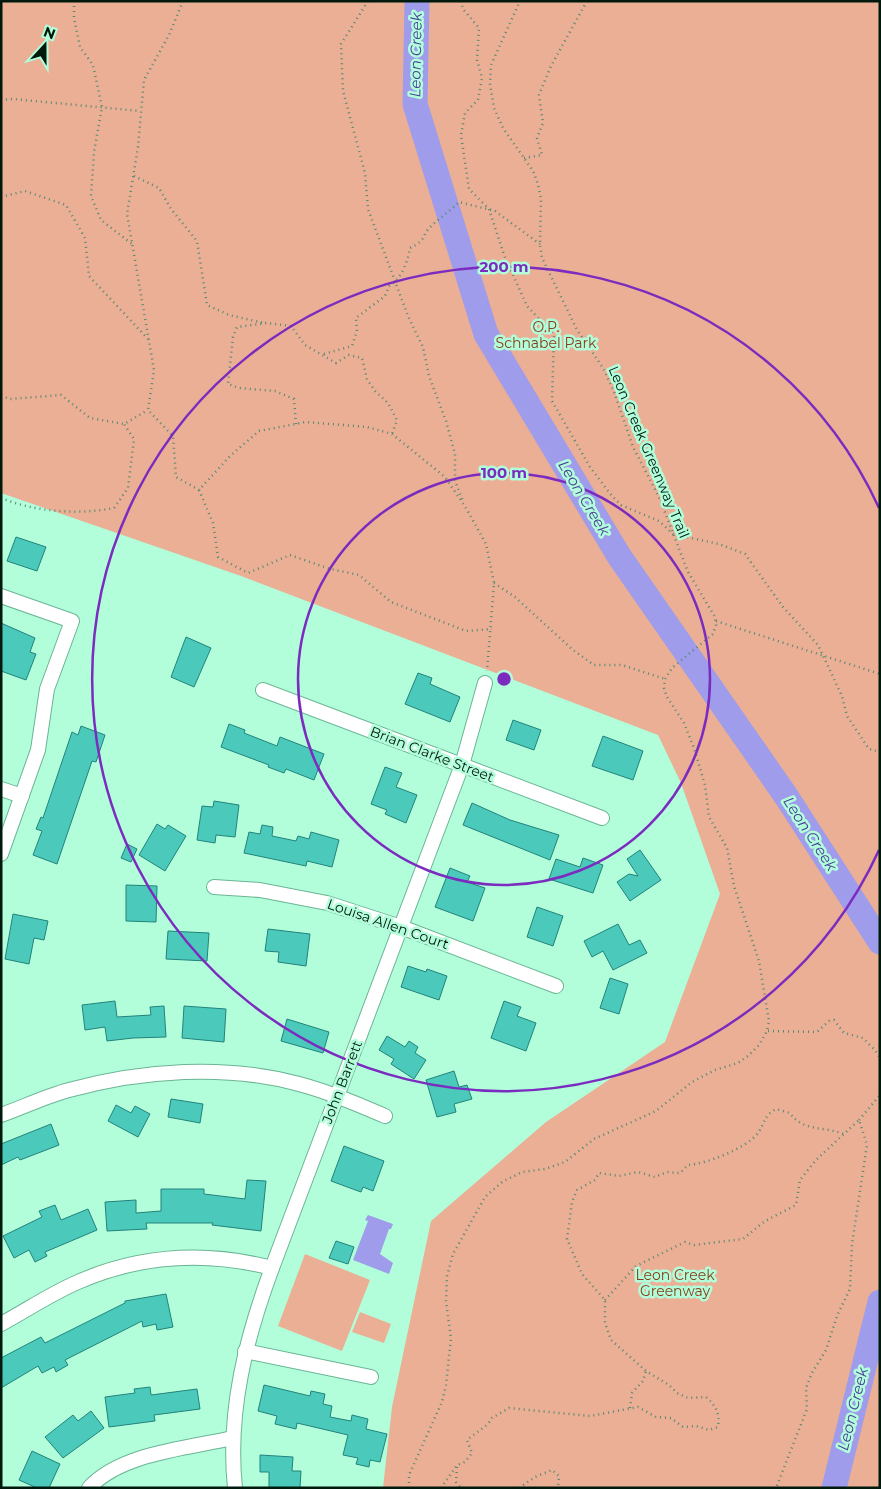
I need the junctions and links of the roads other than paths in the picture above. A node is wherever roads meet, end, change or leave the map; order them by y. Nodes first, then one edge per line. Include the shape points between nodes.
1 (1, 596) edge
2 (485, 683) road end
3 (263, 690) dead end
4 (462, 765) junction
5 (1, 789) edge
6 (22, 796) junction
7 (602, 818) dead end
8 (1, 854) edge
9 (214, 887) dead end
10 (401, 927) junction
11 (556, 986) dead end
12 (337, 1096) junction
13 (1, 1115) edge
14 (385, 1116) dead end
15 (272, 1268) junction
16 (1, 1324) edge
17 (245, 1350) junction
18 (371, 1377) dead end
19 (233, 1438) junction
20 (89, 1488) edge
21 (235, 1488) edge

1 - 6 street via 72,621 47,689 38,750
2 - 4 street, John Barrett
3 - 4 street, Brian Clarke Street
4 - 7 street, Brian Clarke Street
4 - 10 street, John Barrett
5 - 6 street
6 - 8 street
9 - 10 street, Louisa Allen Court via 260,890 327,903
10 - 11 street, Louisa Allen Court
10 - 12 street, John Barrett
12 - 13 street via 255,1075 160,1074 113,1080 67,1091
12 - 14 street
12 - 15 street, John Barrett
15 - 16 street via 217,1257 179,1257 131,1264 76,1283
15 - 17 street, John Barrett
17 - 18 street
17 - 19 street, John Barrett
19 - 20 street via 131,1460 112,1468
19 - 21 street, John Barrett

